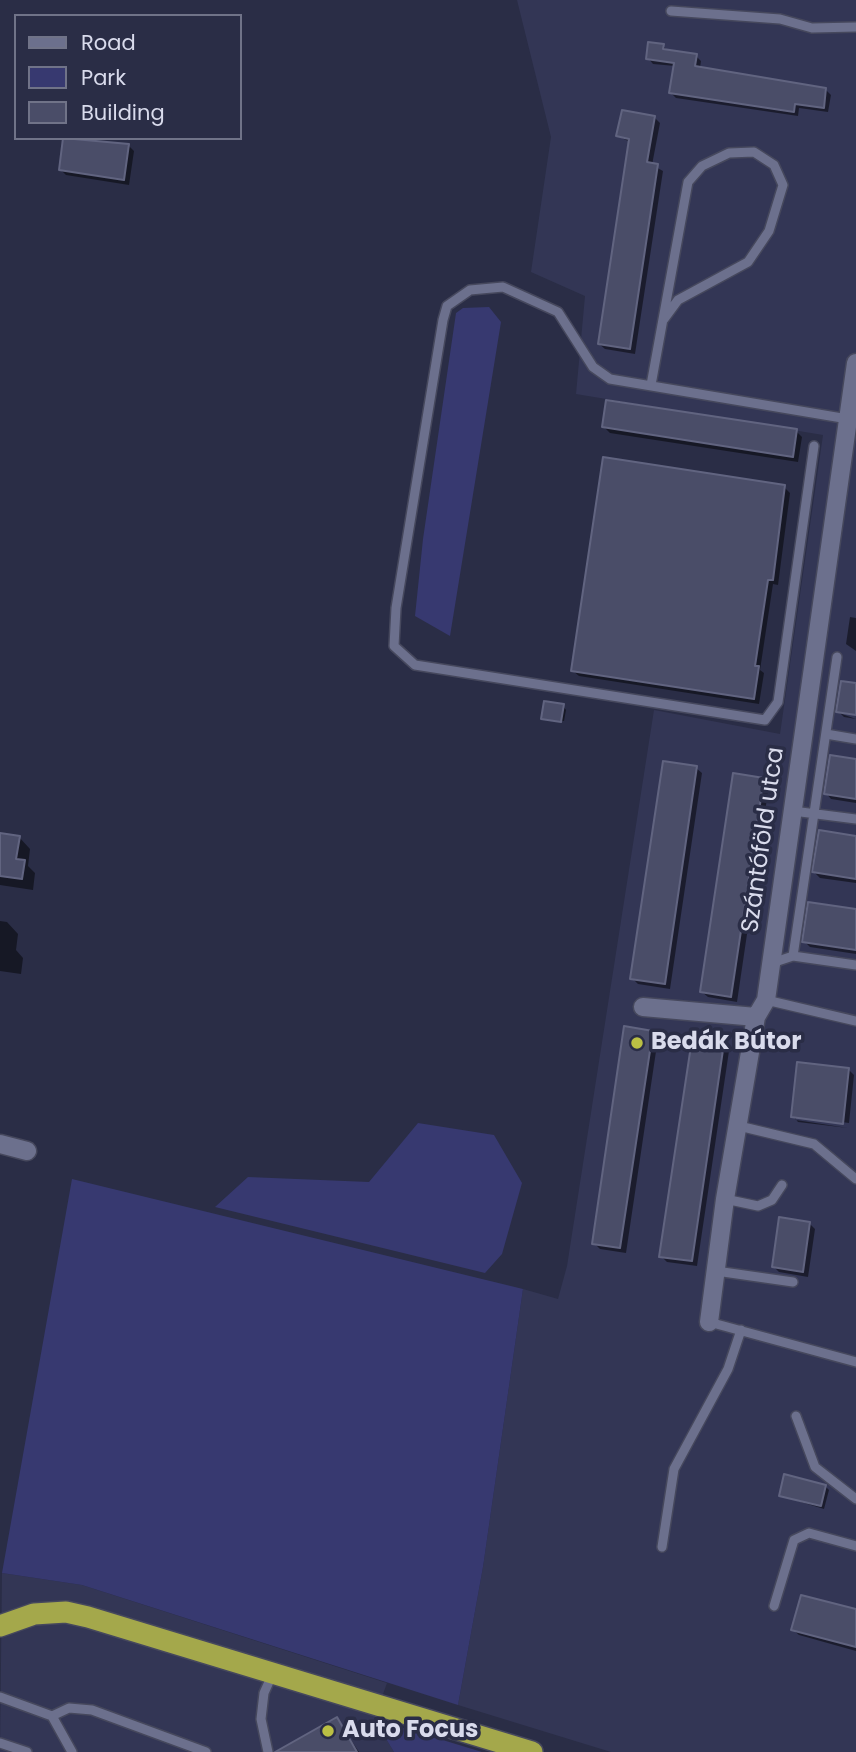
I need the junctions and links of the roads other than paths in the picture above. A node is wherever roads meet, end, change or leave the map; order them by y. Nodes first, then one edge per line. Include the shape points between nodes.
1 (671, 11) dead end
2 (856, 27) edge
3 (664, 319) junction
4 (856, 363) edge
5 (651, 386) junction
6 (848, 419) junction
7 (814, 446) dead end
8 (837, 657) dead end
9 (826, 734) junction
10 (856, 739) edge
11 (793, 811) junction
12 (815, 813) junction
13 (856, 819) edge
14 (793, 956) junction
15 (771, 963) junction
16 (856, 965) edge
17 (766, 1000) junction
18 (643, 1007) dead end
19 (756, 1017) junction
20 (856, 1021) edge
21 (739, 1126) junction
22 (0, 1144) edge
23 (27, 1151) dead end
24 (856, 1179) edge
25 (782, 1185) dead end
26 (725, 1199) junction
27 (716, 1271) junction
28 (793, 1282) dead end
29 (709, 1322) joint
30 (741, 1331) junction
31 (856, 1362) edge
32 (796, 1416) dead end
33 (856, 1499) edge
34 (856, 1546) edge
35 (662, 1547) dead end
36 (774, 1606) dead end
37 (0, 1626) edge
38 (273, 1673) junction
39 (0, 1696) edge
40 (52, 1716) junction
41 (0, 1744) edge
42 (27, 1752) edge
43 (72, 1752) edge
44 (206, 1752) edge
45 (268, 1752) edge
46 (532, 1752) edge

1 - 2 lane via 780,19 812,28
3 - 3 lane via 688,182 702,166 729,153 754,152 774,165 783,185 769,231 748,262 678,300
3 - 5 lane
4 - 6 street, Szántóföld utca
5 - 6 lane
5 - 7 lane via 610,379 593,367 558,312 503,287 470,290 446,306 396,608 394,646 415,664 765,720 778,702
6 - 11 street, Szántóföld utca
8 - 9 lane
9 - 10 lane
9 - 12 lane
11 - 12 lane
11 - 15 street, Szántóföld utca
12 - 13 lane
12 - 14 lane
14 - 15 lane
14 - 16 lane
15 - 17 street, Szántóföld utca
17 - 19 street, Szántóföld utca
17 - 20 lane
18 - 19 street
19 - 21 street, Szántóföld utca
21 - 24 lane via 814,1144
21 - 26 street, Szántóföld utca
22 - 23 street
25 - 26 lane via 772,1200 758,1206
26 - 27 street, Szántóföld utca
27 - 28 lane
27 - 29 street, Szántóföld utca
29 - 30 lane
30 - 31 lane
30 - 35 lane via 728,1369 674,1469
32 - 33 lane via 815,1467
34 - 36 lane via 809,1533 794,1539
37 - 38 highway via 34,1614 66,1612
38 - 45 lane via 264,1693 261,1719
38 - 46 highway
39 - 40 lane
40 - 43 lane
40 - 44 lane via 69,1708 92,1710
41 - 42 lane

